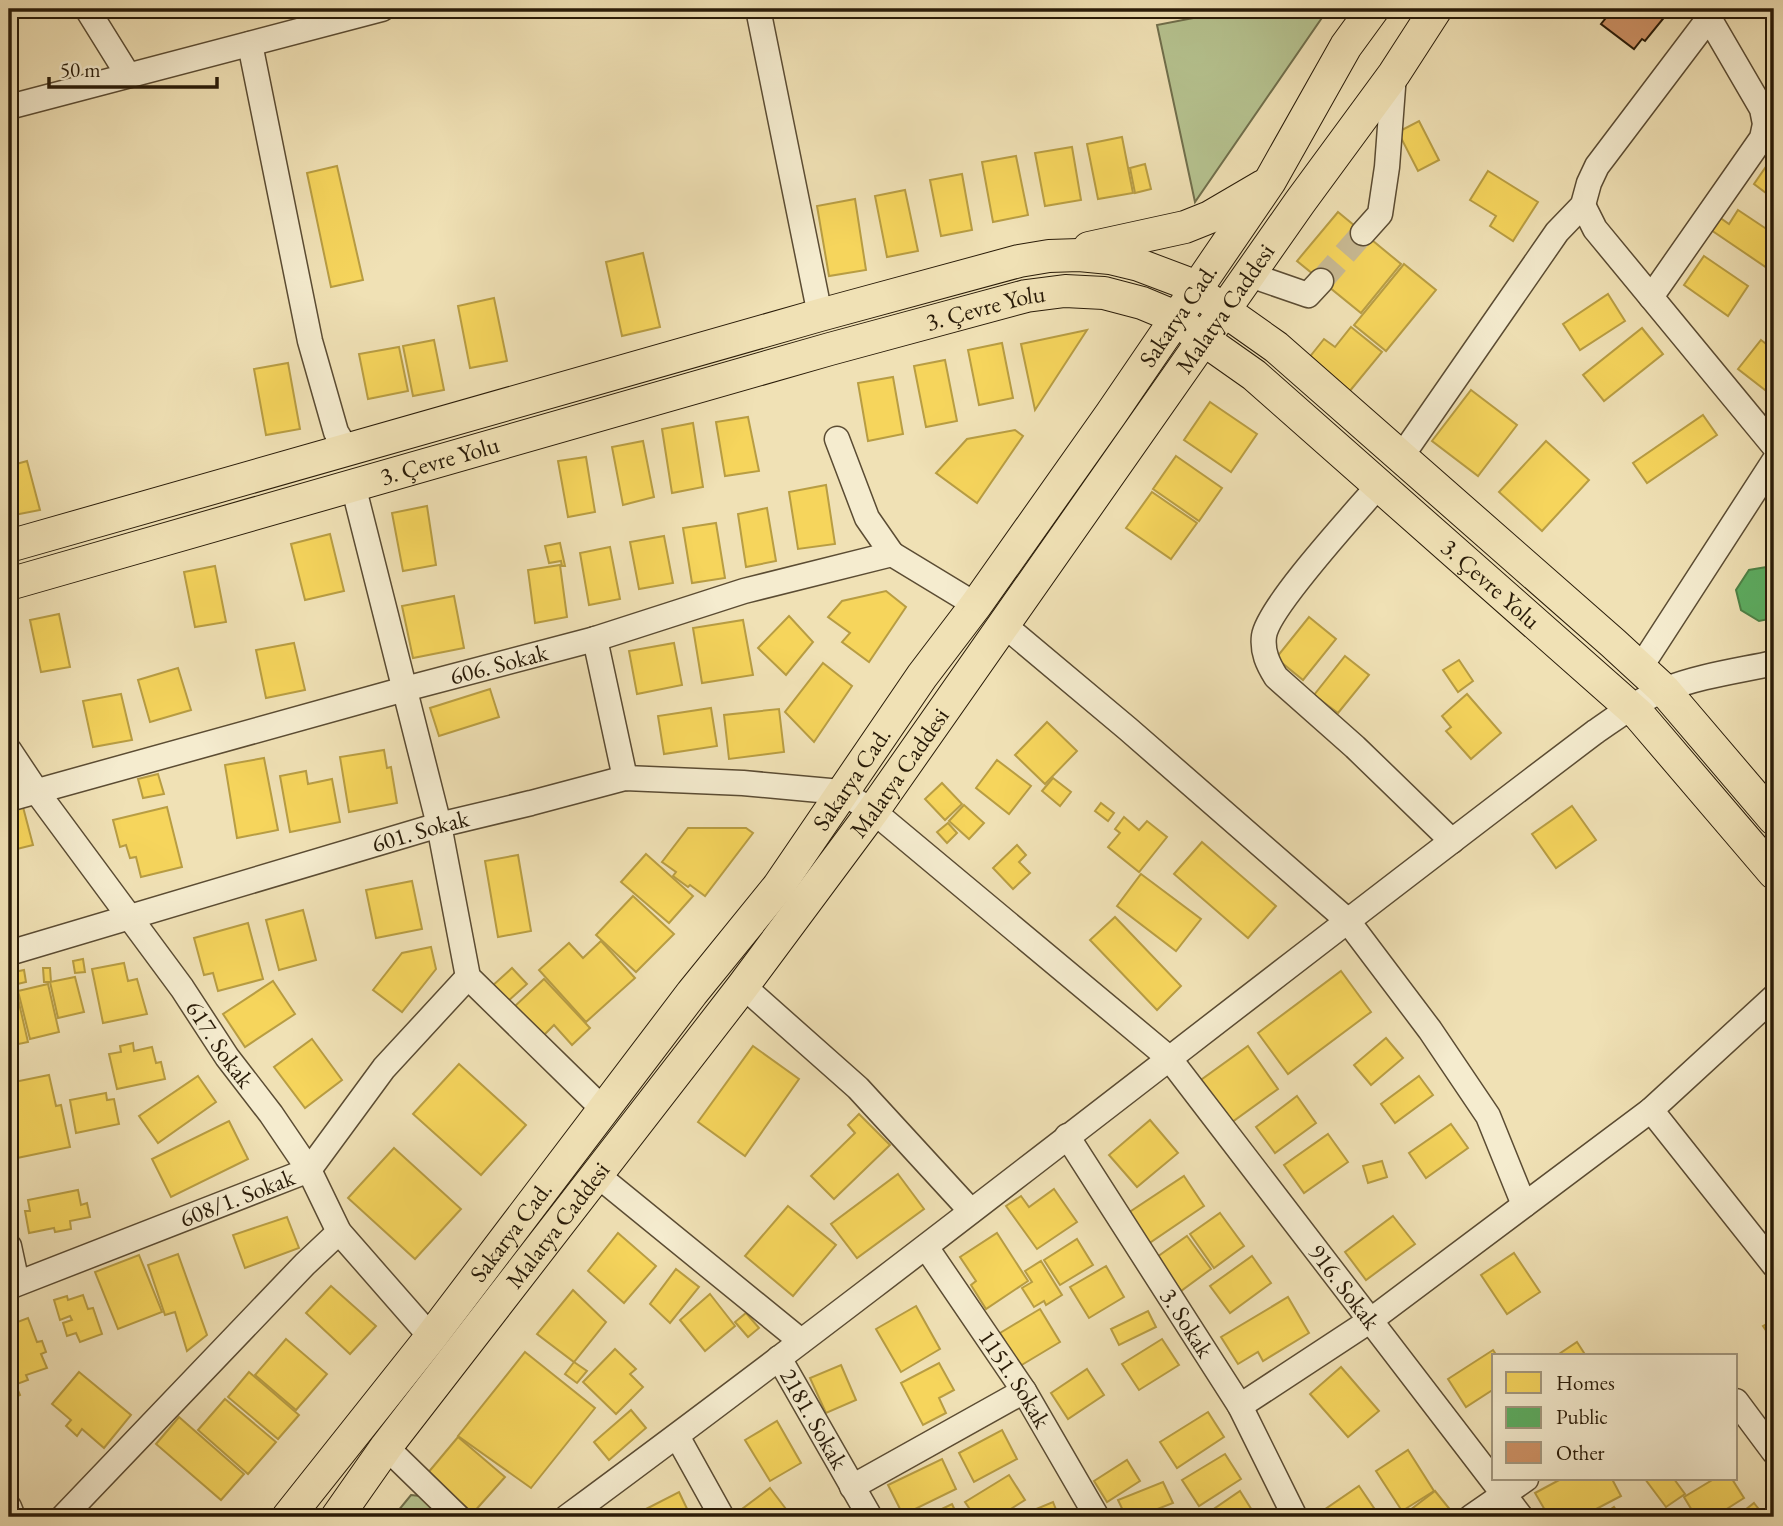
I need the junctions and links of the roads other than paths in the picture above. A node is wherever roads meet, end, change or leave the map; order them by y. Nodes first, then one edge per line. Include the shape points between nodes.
1 (87, 9) edge
2 (382, 9) edge
3 (758, 9) edge
4 (1373, 9) edge
5 (1436, 9) edge
6 (343, 13) edge
7 (250, 44) junction
8 (1394, 74) junction
9 (128, 75) junction
10 (9, 107) edge
11 (1270, 181) junction
12 (1583, 205) junction
13 (1363, 233) tunnel mouth
14 (1049, 257) junction
15 (1250, 275) junction
16 (1321, 281) tunnel mouth
17 (1196, 291) junction
18 (1651, 297) junction
19 (1224, 311) junction
20 (820, 315) junction
21 (1176, 320) junction
22 (1204, 340) junction
23 (837, 439) dead end
24 (1774, 446) edge
25 (347, 450) junction
26 (1401, 457) junction
27 (1774, 461) edge
28 (353, 485) junction
29 (1379, 485) junction
30 (9, 546) edge
31 (892, 554) junction
32 (9, 584) edge
33 (976, 604) junction
34 (1004, 625) junction
35 (595, 639) junction
36 (1774, 663) edge
37 (1640, 668) junction
38 (405, 689) junction
39 (1664, 690) junction
40 (1631, 708) junction
41 (9, 750) edge
42 (625, 778) junction
43 (37, 792) junction
44 (841, 792) junction
45 (9, 799) edge
46 (873, 811) junction
47 (1774, 819) edge
48 (439, 825) junction
49 (1452, 841) junction
50 (1774, 873) edge
51 (128, 917) junction
52 (1347, 920) junction
53 (9, 953) edge
54 (468, 977) junction
55 (743, 986) junction
56 (1774, 997) edge
57 (1169, 1058) junction
58 (604, 1110) junction
59 (1651, 1110) junction
60 (1067, 1136) junction
61 (309, 1170) junction
62 (596, 1174) junction
63 (1524, 1206) junction
64 (971, 1211) junction
65 (339, 1232) junction
66 (9, 1246) edge
67 (926, 1247) junction
68 (1774, 1265) edge
69 (13, 1285) edge
70 (1371, 1320) junction
71 (431, 1337) junction
72 (801, 1341) junction
73 (779, 1358) junction
74 (1024, 1391) junction
75 (1738, 1404) edge
76 (1240, 1406) junction
77 (677, 1436) junction
78 (386, 1447) junction
79 (1774, 1452) edge
80 (1492, 1477) edge
81 (1494, 1480) edge
82 (1525, 1480) edge
83 (852, 1487) junction
84 (1505, 1494) junction
85 (9, 1507) edge
86 (13, 1517) edge
87 (63, 1517) edge
88 (288, 1517) edge
89 (337, 1517) edge
90 (458, 1517) edge
91 (567, 1517) edge
92 (722, 1517) edge
93 (870, 1517) edge
94 (1097, 1517) edge
95 (1295, 1517) edge
96 (1471, 1517) edge
97 (1521, 1517) edge

1 - 9 street
2 - 6 street
3 - 20 street
4 - 11 main road, Sakarya Cad. via 1346,46
5 - 8 main road, Malatya Caddesi
6 - 7 street
7 - 9 street
7 - 25 street via 310,341 335,432
8 - 13 street via 1380,214
8 - 15 main road, Malatya Caddesi
9 - 10 street
11 - 14 main road via 1185,227
11 - 17 main road, Sakarya Cad.
12 - 18 street via 1595,229
12 - 18 street via 1597,166 1709,18 1762,109 1765,124 1762,138
12 - 26 street via 1558,232
14 - 17 main road, 3. Çevre Yolu via 1125,261 1168,275
14 - 20 main road, 3. Çevre Yolu via 1018,261
15 - 16 street via 1308,295
15 - 19 main road, Malatya Caddesi
17 - 19 main road, 3. Çevre Yolu
17 - 21 main road, Sakarya Cad.
18 - 24 street
19 - 22 main road, Malatya Caddesi
19 - 26 main road, 3. Çevre Yolu via 1276,347
20 - 25 main road, 3. Çevre Yolu
21 - 22 main road, 3. Çevre Yolu
21 - 28 main road, 3. Çevre Yolu via 1142,303 1104,293 1026,296
21 - 33 main road, Sakarya Cad.
22 - 29 main road, 3. Çevre Yolu via 1254,374
22 - 34 main road, Malatya Caddesi
23 - 31 street via 867,518
25 - 30 main road, 3. Çevre Yolu
26 - 37 main road, 3. Çevre Yolu
27 - 37 street
28 - 32 main road, 3. Çevre Yolu
28 - 38 street
29 - 40 main road, 3. Çevre Yolu
29 - 49 street via 1269,622 1264,651 1276,677
31 - 33 street
31 - 35 street, 606. Sokak via 744,591
33 - 44 main road, Sakarya Cad.
34 - 46 main road, Malatya Caddesi
34 - 52 street
35 - 38 street, 606. Sokak
35 - 42 street
36 - 39 street
37 - 39 main road, 3. Çevre Yolu
38 - 43 street, 606. Sokak
38 - 48 street
39 - 40 street
39 - 47 main road, 3. Çevre Yolu
40 - 49 street
40 - 50 main road, 3. Çevre Yolu
41 - 43 street, 617. Sokak
42 - 44 street, 601. Sokak
42 - 48 street, 601. Sokak
43 - 45 street, 606. Sokak
43 - 51 street, 617. Sokak
44 - 46 street, 916. Sokak
44 - 58 main road, Sakarya Cad. via 778,887
46 - 55 main road, Malatya Caddesi
46 - 57 street, 916. Sokak
48 - 51 street, 601. Sokak
48 - 54 street
49 - 52 street
51 - 53 street, 601. Sokak
51 - 61 street, 617. Sokak
52 - 57 street
52 - 63 street via 1488,1116
54 - 58 street
54 - 61 street, 608/1. Sokak via 384,1068
55 - 62 main road, Malatya Caddesi
55 - 64 street via 858,1088
56 - 59 street
57 - 60 street
57 - 70 street, 916. Sokak
58 - 71 main road, Sakarya Cad.
59 - 63 street
59 - 68 street
60 - 64 street
60 - 76 street, 3. Sokak
61 - 65 street, 617. Sokak
61 - 69 street, 608/1. Sokak
62 - 72 street
62 - 78 main road, Malatya Caddesi
63 - 70 street
64 - 67 street
65 - 71 street, 617. Sokak
65 - 87 street
66 - 69 street
67 - 72 street
67 - 74 street, 1151. Sokak
70 - 76 street
70 - 80 street, 916. Sokak
71 - 88 main road, Sakarya Cad.
72 - 73 street
73 - 77 street
73 - 83 street, 2181. Sokak
74 - 83 street
74 - 94 street, 1151. Sokak
75 - 79 street
76 - 95 street, 3. Sokak
77 - 91 street
77 - 92 street
78 - 89 main road, Malatya Caddesi
78 - 90 street
81 - 84 street, 916. Sokak
82 - 84 street
83 - 93 street, 2181. Sokak
84 - 96 street
84 - 97 street, 916. Sokak
85 - 86 street

